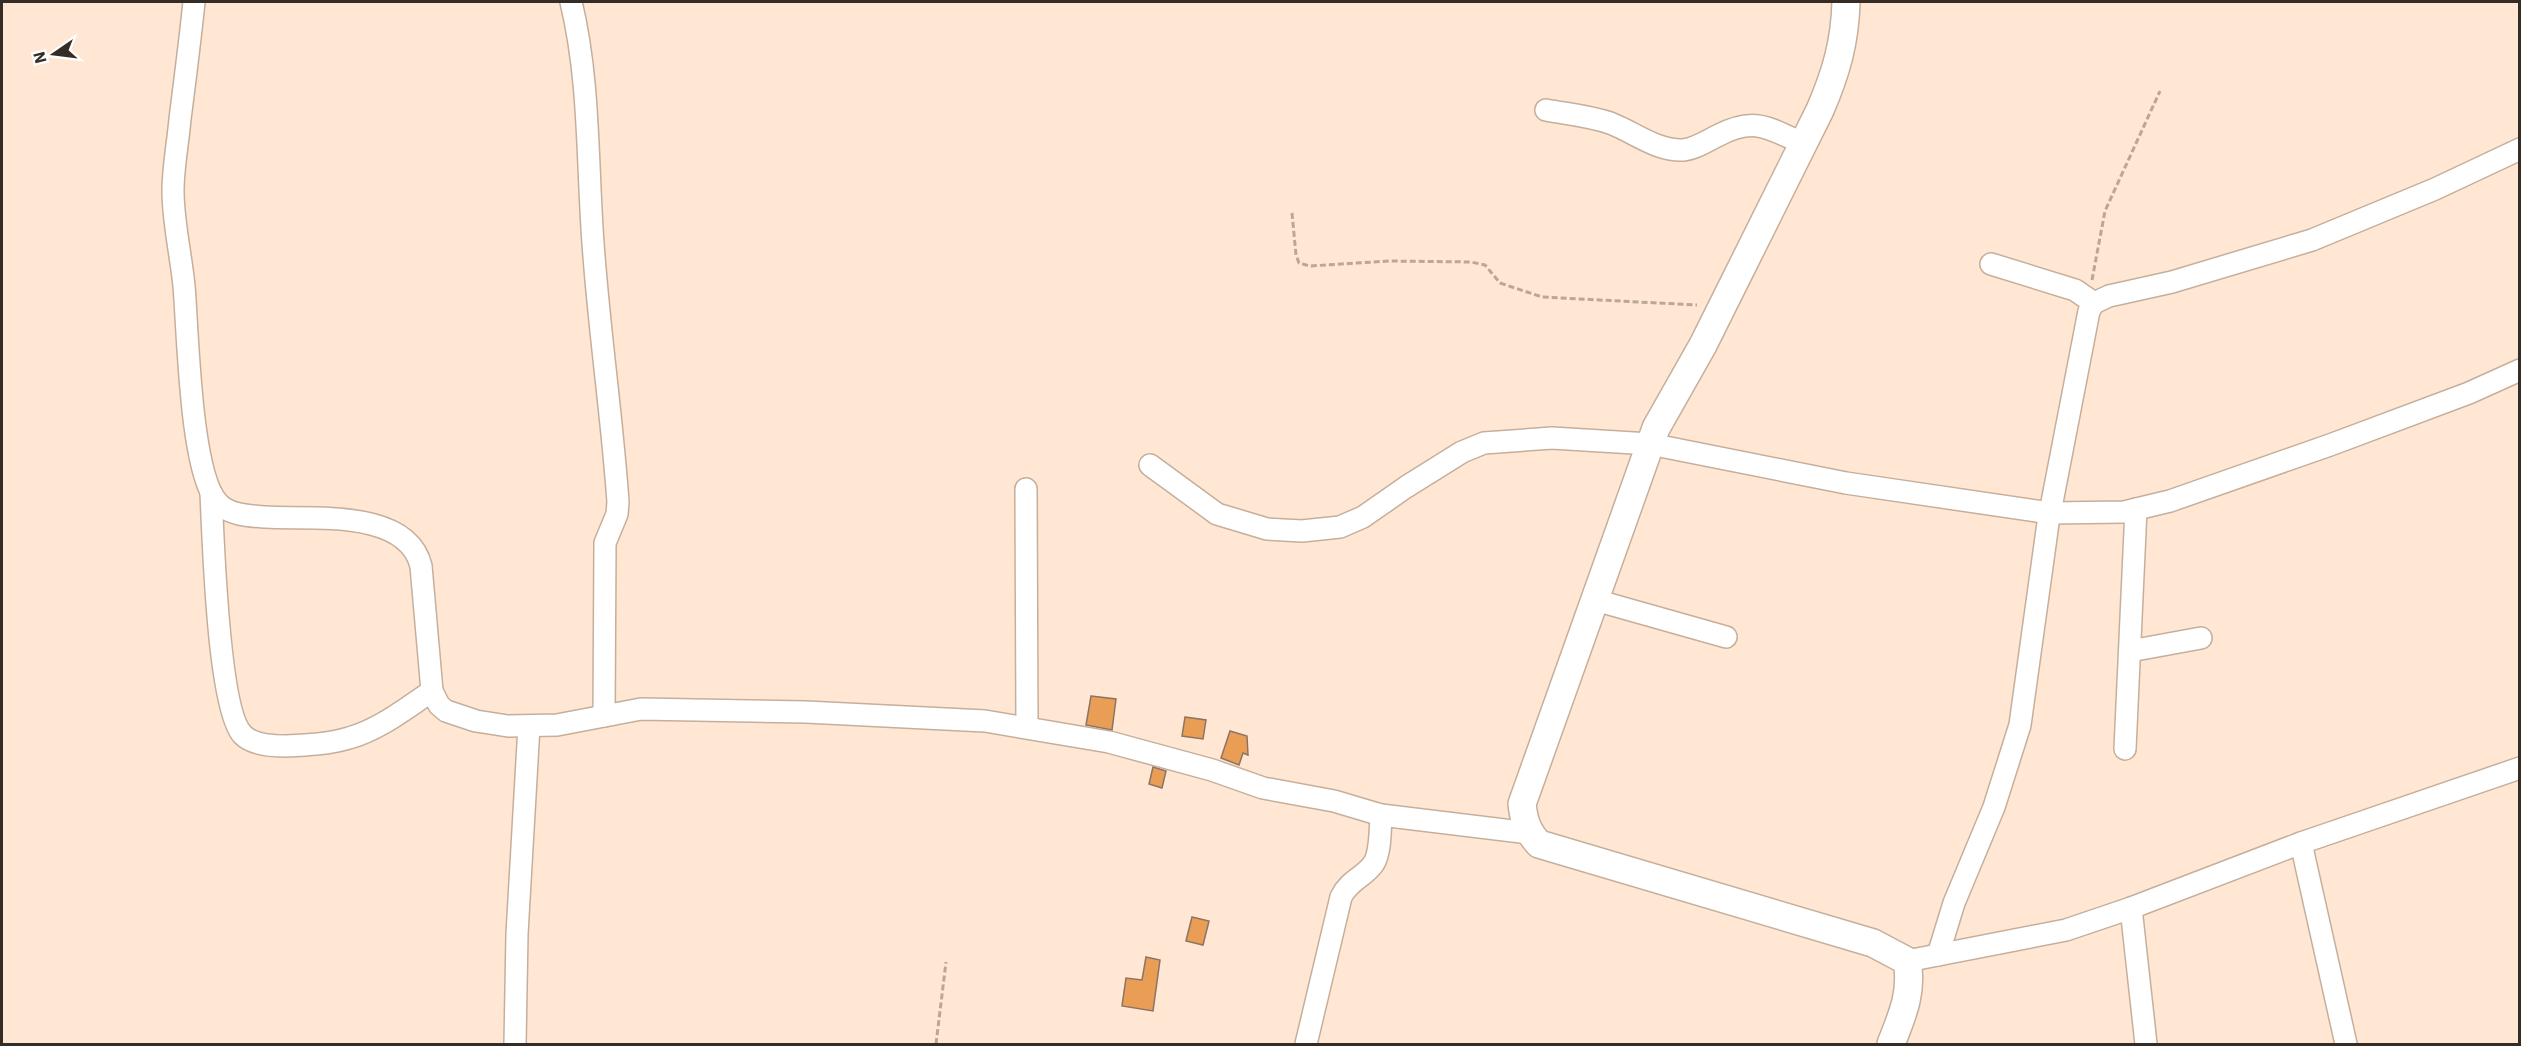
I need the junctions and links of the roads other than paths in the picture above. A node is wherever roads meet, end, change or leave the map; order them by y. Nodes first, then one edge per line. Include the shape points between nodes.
1 (194, 2) edge
2 (571, 2) edge
3 (1846, 2) edge
4 (1546, 110) dead end
5 (1804, 144) junction
6 (2520, 148) edge
7 (1991, 264) dead end
8 (2092, 301) junction
9 (2520, 370) edge
10 (1650, 444) junction
11 (1150, 465) dead end
12 (1026, 489) dead end
13 (211, 493) junction
14 (2136, 509) junction
15 (2050, 513) junction
16 (1595, 600) junction
17 (1726, 637) dead end
18 (2201, 638) dead end
19 (2130, 651) junction
20 (432, 691) junction
21 (604, 717) junction
22 (529, 726) junction
23 (1027, 727) junction
24 (2125, 749) dead end
25 (2520, 768) edge
26 (1381, 815) junction
27 (1529, 833) junction
28 (2301, 843) junction
29 (2131, 908) junction
30 (1938, 955) junction
31 (1907, 961) junction
32 (514, 1044) edge
33 (1306, 1044) edge
34 (1891, 1044) edge
35 (2146, 1044) edge
36 (2346, 1044) edge

1 - 13 street via 173,192 193,413
2 - 21 street via 579,33 587,111 599,326 618,502 604,549
3 - 5 main road via 1837,70
4 - 5 street via 1610,124 1659,146 1684,150 1753,124
5 - 10 main road
6 - 8 street via 2435,189 2312,240 2172,282
7 - 8 street via 2075,290
8 - 15 street
9 - 14 street via 2330,445 2170,501
10 - 11 street via 1552,438 1484,443 1462,452 1364,517 1340,527 1302,531 1267,529 1217,514
10 - 15 street via 1846,483
10 - 16 main road
12 - 23 street
13 - 20 street via 228,511 247,516 350,520 396,533 408,542 418,553 421,566
13 - 20 street via 217,615 226,684 243,735 276,746 316,745 351,738
14 - 15 street
14 - 19 street
15 - 30 street via 2020,725 1994,807 1954,903
16 - 17 street
16 - 27 main road via 1528,782 1522,804
18 - 19 street
19 - 24 street
20 - 22 street via 446,711 476,721
21 - 22 street
21 - 23 street via 641,709 806,712 985,721
22 - 32 street
23 - 26 street via 1110,742 1263,788 1334,801
25 - 28 street
26 - 27 street
26 - 33 street via 1376,861 1351,882 1341,897
27 - 31 main road via 1539,844 1873,943
28 - 29 street
28 - 36 street
29 - 30 street via 2066,930
29 - 35 street
30 - 31 street
31 - 34 main road via 1909,997

